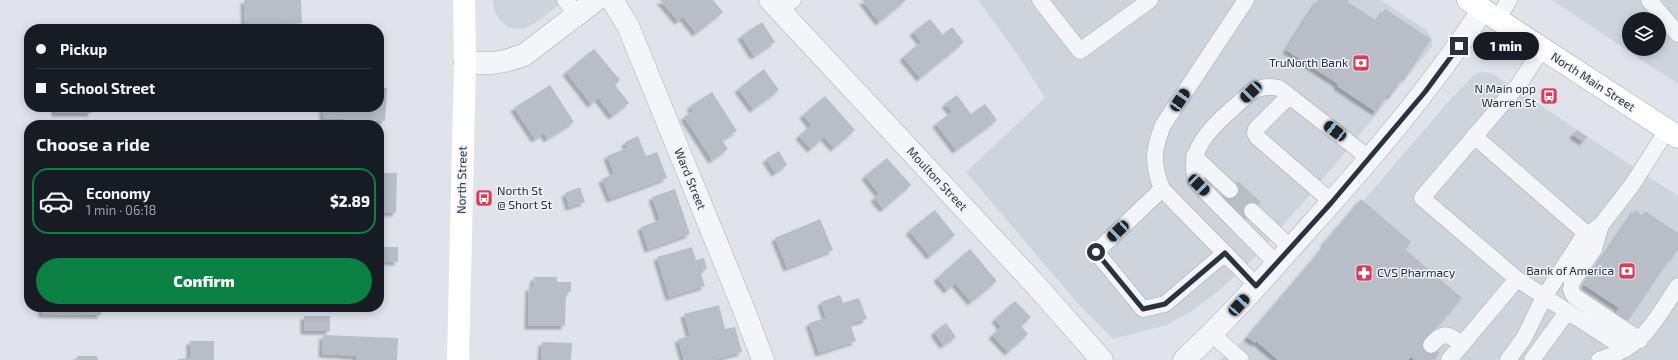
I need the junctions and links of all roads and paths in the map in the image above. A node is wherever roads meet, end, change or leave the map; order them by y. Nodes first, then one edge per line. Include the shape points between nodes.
1 (464, 0) edge
2 (596, 0) edge
3 (612, 0) edge
4 (1040, 0) edge
5 (1150, 0) edge
6 (1246, 0) edge
7 (1509, 0) edge
8 (1649, 0) edge
9 (781, 4) edge
10 (571, 8) edge
11 (1483, 10) edge
12 (1678, 34) edge
13 (1542, 49) junction
14 (464, 63) junction
15 (1289, 96) junction
16 (1673, 134) edge
17 (1474, 136) junction
18 (1194, 156) junction
19 (1369, 158) junction
20 (1162, 189) junction
21 (1230, 190) dead end
22 (1332, 202) junction
23 (1252, 211) dead end
24 (1594, 230) junction
25 (1225, 253) junction
26 (1284, 256) junction
27 (1517, 279) junction
28 (1256, 286) junction
29 (1678, 286) edge
30 (1544, 297) junction
31 (1568, 312) junction
32 (1212, 334) junction
33 (1640, 340) junction
34 (1431, 345) dead end
35 (1462, 345) junction
36 (1626, 350) junction
37 (458, 360) edge
38 (763, 360) edge
39 (1102, 360) edge
40 (1184, 360) edge
41 (1241, 360) edge
42 (1449, 360) edge
43 (1508, 360) edge
44 (1532, 360) edge
45 (1599, 360) edge

1 - 14 main road, North Street
2 - 10 street
3 - 38 street, Ward Street via 631,34
4 - 5 lane via 1080,51
6 - 20 lane via 1163,125 1156,143 1154,159 1155,174
7 - 11 lane
8 - 12 lane
9 - 39 street, Moulton Street
10 - 14 street via 524,55 492,63
11 - 13 main road, North Main Street
11 - 19 street via 1429,86
13 - 16 main road, North Main Street
13 - 17 lane via 1519,84
14 - 37 main road, North Street
15 - 18 lane via 1279,88 1271,86 1251,92 1207,134
15 - 19 lane
15 - 22 lane via 1255,133
16 - 24 lane
17 - 24 lane
17 - 27 lane via 1422,198
18 - 21 lane
18 - 26 lane via 1193,168 1199,185
19 - 22 street
20 - 25 lane
20 - 25 lane via 1096,252 1143,309 1165,304
22 - 26 street
23 - 26 lane
24 - 30 lane via 1582,240
24 - 33 lane via 1594,249 1572,282 1571,290 1574,296
25 - 28 lane
26 - 28 street
27 - 30 lane
27 - 35 lane
28 - 32 street
29 - 33 lane
30 - 31 lane
30 - 43 lane via 1524,338
31 - 36 lane
31 - 44 lane
32 - 40 street
32 - 41 lane
33 - 36 lane
34 - 35 lane via 1444,335 1452,337
35 - 42 lane
36 - 45 lane

